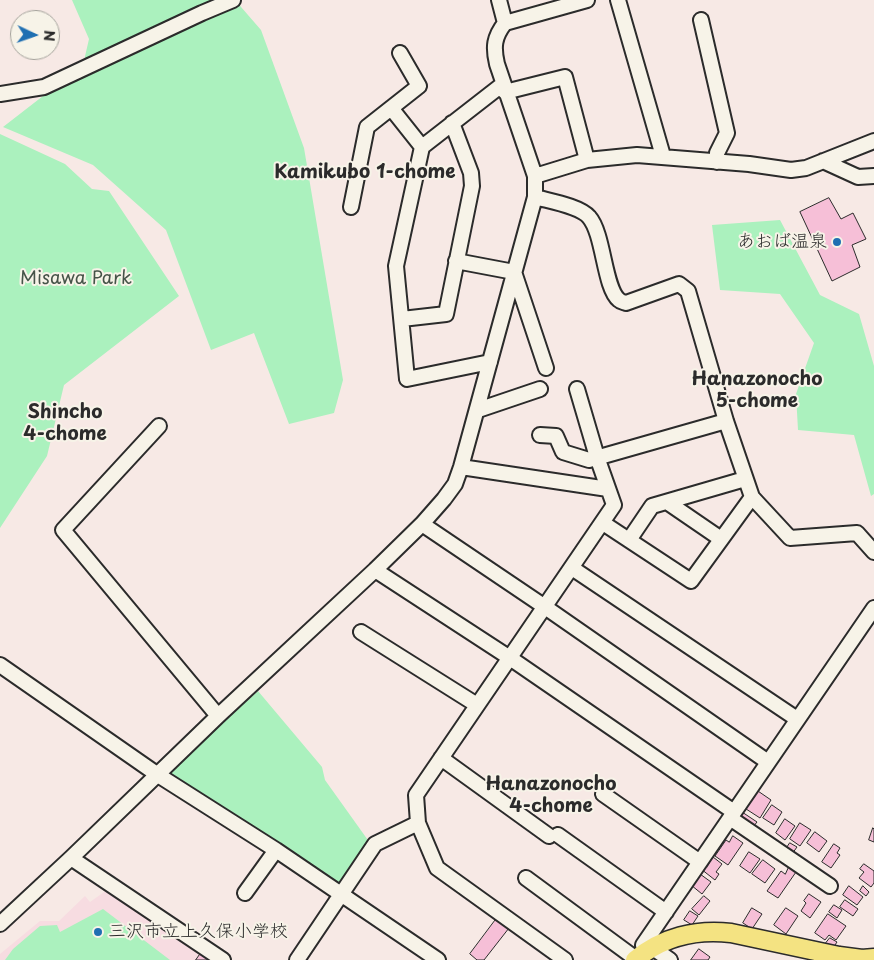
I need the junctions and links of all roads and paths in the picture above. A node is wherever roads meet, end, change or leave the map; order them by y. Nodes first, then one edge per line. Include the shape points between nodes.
1 (233, 0) edge
2 (499, 0) edge
3 (587, 0) edge
4 (618, 0) edge
5 (701, 20) dead end
6 (505, 23) junction
7 (400, 52) dead end
8 (504, 88) junction
9 (0, 94) edge
10 (392, 108) junction
11 (452, 123) junction
12 (874, 141) edge
13 (422, 147) junction
14 (662, 156) junction
15 (587, 160) junction
16 (824, 161) junction
17 (717, 162) junction
18 (535, 176) junction
19 (874, 176) edge
20 (535, 197) junction
21 (351, 207) dead end
22 (456, 261) junction
23 (514, 272) junction
24 (402, 319) junction
25 (490, 362) junction
26 (546, 368) dead end
27 (540, 389) dead end
28 (577, 389) dead end
29 (478, 410) junction
30 (726, 421) junction
31 (158, 426) dead end
32 (540, 435) dead end
33 (597, 457) junction
34 (461, 467) junction
35 (746, 479) junction
36 (608, 489) junction
37 (752, 497) junction
38 (667, 502) junction
39 (603, 523) junction
40 (422, 524) junction
41 (721, 539) junction
42 (629, 540) junction
43 (874, 552) edge
44 (572, 568) junction
45 (375, 570) junction
46 (545, 607) junction
47 (874, 608) edge
48 (361, 632) dead end
49 (510, 658) junction
50 (0, 666) edge
51 (477, 705) junction
52 (218, 716) junction
53 (797, 719) junction
54 (441, 758) junction
55 (768, 762) junction
56 (158, 775) junction
57 (604, 794) dead end
58 (732, 815) junction
59 (418, 823) junction
60 (276, 850) junction
61 (71, 858) junction
62 (700, 862) junction
63 (526, 878) dead end
64 (830, 886) dead end
65 (245, 893) dead end
66 (342, 894) junction
67 (666, 912) junction
68 (0, 924) edge
69 (642, 955) edge
70 (874, 958) edge
71 (223, 960) edge
72 (297, 960) edge
73 (438, 960) edge
74 (565, 960) edge
75 (670, 960) edge

1 - 9 street via 44,87
2 - 6 street
3 - 6 street
4 - 14 street
5 - 17 street via 727,133
6 - 8 street via 498,32 494,51
7 - 10 street via 419,86
8 - 11 street
8 - 15 street via 565,77
8 - 18 street
10 - 13 street
10 - 21 street via 367,127
11 - 13 street
11 - 22 street via 471,173 472,186
12 - 16 street
13 - 24 street via 396,266
14 - 15 street
14 - 17 street
15 - 18 street
16 - 17 street via 791,170
16 - 19 street via 858,176
18 - 20 street
20 - 23 street
20 - 30 street via 581,210 589,217 618,300 626,303 679,284 688,291
22 - 23 street
22 - 24 street via 446,314
23 - 25 street
23 - 26 street
24 - 25 street via 407,379
25 - 29 street
27 - 29 street
28 - 33 street
29 - 34 street
30 - 33 street
30 - 35 street
31 - 52 street via 63,530
32 - 33 street via 556,436 563,452 589,460
33 - 36 street
34 - 36 street
34 - 40 street via 450,492
35 - 37 street
35 - 38 street
36 - 39 street via 614,506
37 - 41 street
37 - 43 street via 790,538 857,533
38 - 41 street
38 - 42 street via 652,506
39 - 42 street
39 - 44 street
40 - 45 street
40 - 46 street
41 - 42 street via 691,581
44 - 46 street
44 - 53 street
45 - 49 street
45 - 52 street
46 - 49 street
46 - 55 street
47 - 53 street
48 - 51 street
49 - 51 street
49 - 58 street
50 - 56 street
51 - 54 street
52 - 56 street
53 - 55 street
54 - 59 street via 416,796
54 - 67 street
55 - 58 street
56 - 60 street
56 - 61 street
57 - 62 street
58 - 62 street
58 - 64 street
59 - 66 street via 375,844
59 - 74 street via 437,868
60 - 65 street
60 - 66 street
61 - 68 street
61 - 71 street
62 - 67 street
63 - 69 street
66 - 72 street
66 - 73 street
67 - 69 street via 643,945
69 - 70 main road via 681,935 715,932 839,956
69 - 75 street

